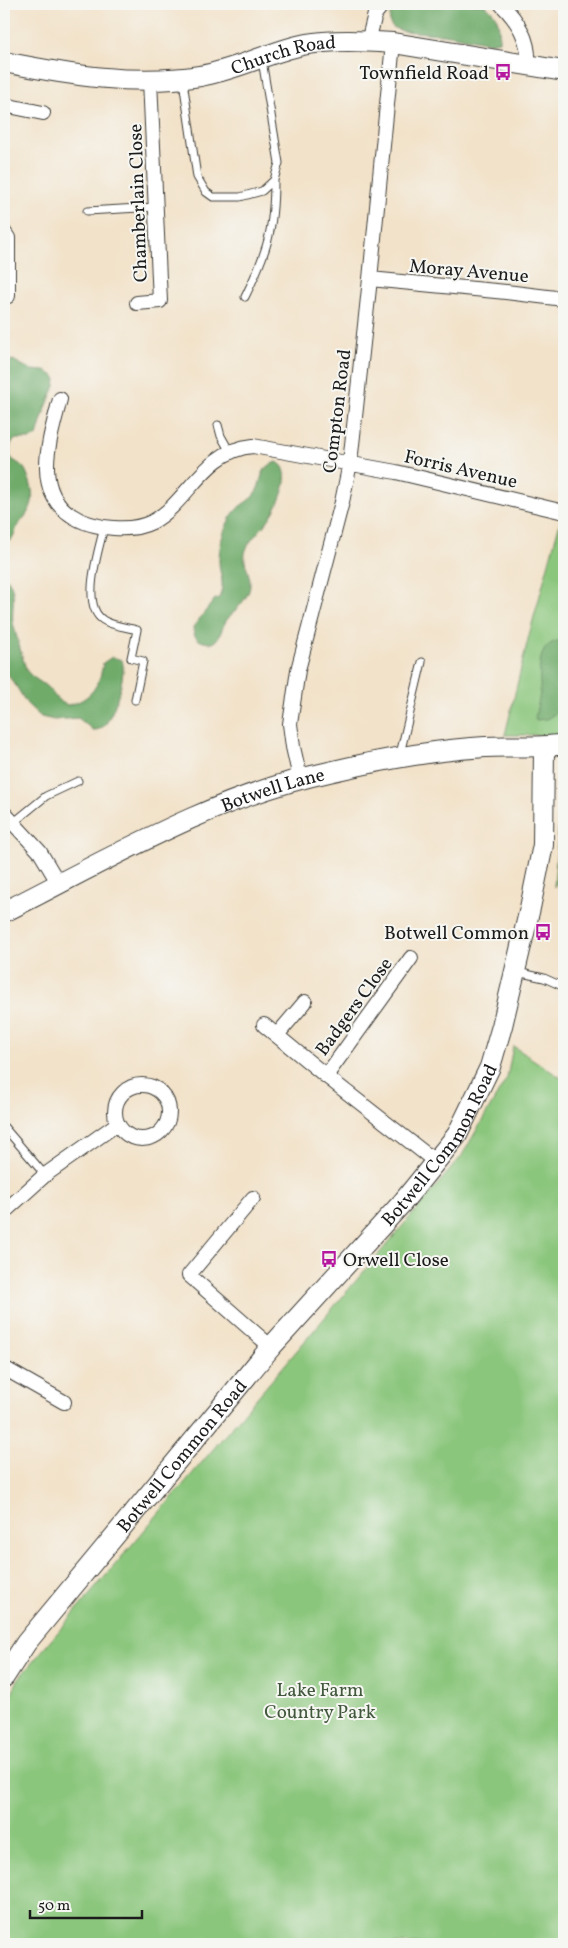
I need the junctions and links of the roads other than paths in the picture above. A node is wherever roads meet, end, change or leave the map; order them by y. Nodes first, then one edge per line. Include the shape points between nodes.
1 (383, 4) edge
2 (501, 4) edge
3 (368, 42) junction
4 (394, 43) junction
5 (262, 57) junction
6 (4, 62) edge
7 (528, 65) junction
8 (564, 71) edge
9 (182, 78) junction
10 (150, 80) junction
11 (4, 105) edge
12 (43, 113) dead end
13 (274, 180) junction
14 (156, 206) junction
15 (88, 210) dead end
16 (4, 232) edge
17 (370, 279) junction
18 (8, 296) dead end
19 (245, 297) dead end
20 (564, 299) edge
21 (137, 303) dead end
22 (60, 399) dead end
23 (218, 425) dead end
24 (230, 452) junction
25 (350, 463) junction
26 (564, 512) edge
27 (104, 527) junction
28 (422, 662) dead end
29 (135, 700) dead end
30 (564, 744) edge
31 (544, 748) junction
32 (399, 758) junction
33 (300, 778) junction
34 (78, 781) dead end
35 (8, 818) edge
36 (60, 884) junction
37 (4, 912) edge
38 (411, 958) dead end
39 (515, 972) junction
40 (564, 987) edge
41 (305, 1002) dead end
42 (264, 1025) dead end
43 (277, 1036) junction
44 (326, 1076) junction
45 (117, 1124) junction
46 (4, 1127) edge
47 (436, 1162) junction
48 (45, 1175) junction
49 (253, 1198) dead end
50 (4, 1212) edge
51 (271, 1347) junction
52 (4, 1368) edge
53 (64, 1402) dead end
54 (4, 1677) edge

1 - 3 street via 375,14
2 - 7 street via 525,38
3 - 4 street, Church Road
3 - 5 street, Church Road via 312,44
4 - 7 street, Church Road
4 - 17 street, Compton Road
5 - 9 street, Church Road via 231,68
5 - 13 lane via 279,163
6 - 10 street, Church Road via 102,78
7 - 8 street, Church Road
9 - 10 street, Church Road
9 - 13 lane via 197,177 206,192 213,197 240,197 262,191
10 - 14 street, Chamberlain Close
11 - 12 street
13 - 19 lane via 270,237
14 - 15 lane
14 - 21 street, Chamberlain Close via 160,301
16 - 18 street via 8,238
17 - 20 street, Moray Avenue
17 - 25 street, Compton Road
22 - 27 street via 47,451 46,467 51,490 68,513
23 - 24 lane via 220,436
24 - 25 street, Forris Avenue via 246,446 260,446
24 - 27 street via 209,467 152,522 131,528
25 - 26 street, Forris Avenue
25 - 33 street, Compton Road via 293,699 291,735
27 - 29 lane via 91,602 101,619 136,630 131,658 143,662
28 - 32 lane
30 - 31 street, Botwell Lane
31 - 32 street, Botwell Lane via 487,746
31 - 39 street, Botwell Common Road via 543,846
32 - 33 street, Botwell Lane
33 - 36 street, Botwell Lane via 218,807
34 - 35 lane
35 - 36 street via 40,852
36 - 37 street, Botwell Lane
38 - 44 street, Badgers Close
39 - 40 lane via 544,978
39 - 47 street, Botwell Common Road via 484,1081 457,1135
41 - 43 street
42 - 43 street, Badgers Close
43 - 44 street, Badgers Close
44 - 47 street, Badgers Close
45 - 45 street via 116,1102 132,1086 148,1085 166,1098 169,1112 166,1125 151,1138 132,1138
45 - 48 street
46 - 48 lane
47 - 51 street, Botwell Common Road
48 - 50 street
49 - 51 street via 189,1275
51 - 54 street, Botwell Common Road via 26,1643
52 - 53 street

